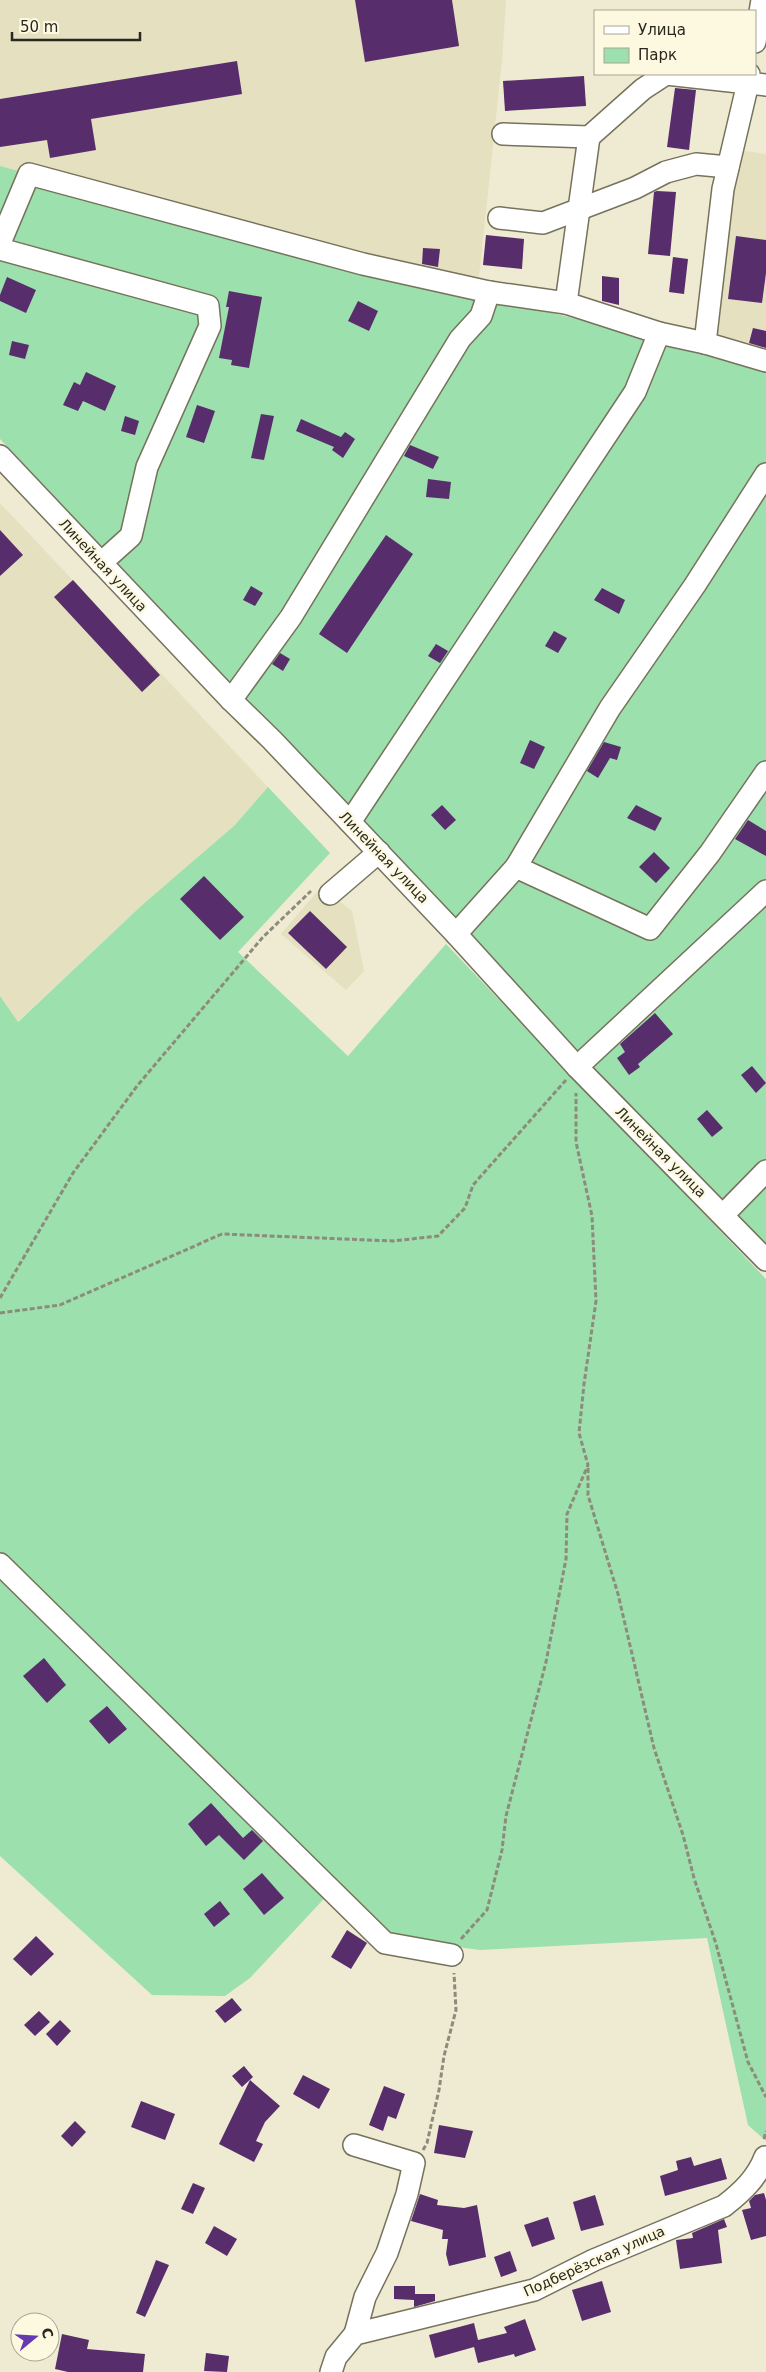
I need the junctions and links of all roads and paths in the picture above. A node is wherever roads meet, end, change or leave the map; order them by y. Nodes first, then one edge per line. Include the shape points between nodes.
1 (762, 0) edge
2 (756, 36) edge
3 (664, 75) edge
4 (679, 75) edge
5 (754, 81) edge
6 (503, 134) dead end
7 (588, 137) junction
8 (728, 167) junction
9 (578, 211) junction
10 (499, 218) dead end
11 (0, 243) edge
12 (0, 249) edge
13 (488, 292) junction
14 (566, 303) junction
15 (659, 333) junction
16 (705, 343) junction
17 (766, 361) edge
18 (0, 456) edge
19 (766, 474) edge
20 (102, 562) junction
21 (231, 700) junction
22 (766, 772) edge
23 (350, 822) junction
24 (379, 852) junction
25 (516, 867) junction
26 (324, 889) joint
27 (766, 891) edge
28 (456, 934) junction
29 (576, 1068) junction
30 (766, 1171) edge
31 (723, 1214) junction
32 (766, 1260) edge
33 (0, 1298) edge
34 (0, 1313) edge
35 (588, 1465) junction
36 (0, 1564) edge
37 (452, 1955) junction
38 (766, 2097) edge
39 (354, 2145) dead end
40 (765, 2157) edge
41 (414, 2163) junction
42 (355, 2334) junction
43 (331, 2372) edge

1 - 2 street
3 - 7 street via 643,89
4 - 5 street
5 - 8 street
6 - 7 street
7 - 9 street
8 - 9 street via 696,164 666,172
8 - 16 street
9 - 10 street via 543,223
9 - 14 street
11 - 13 street via 30,174 363,264
12 - 20 street via 208,306 210,326 147,467 131,536
13 - 14 street
13 - 21 street via 481,316 460,339 291,617
14 - 15 street
15 - 16 street
15 - 23 street via 635,392
16 - 17 street
18 - 20 street, Линейная улица
19 - 25 street via 610,708
20 - 21 street, Линейная улица
21 - 23 street, Линейная улица
22 - 25 street via 710,853 650,929
23 - 24 street, Линейная улица
24 - 26 street
24 - 28 street, Линейная улица
25 - 28 street
26 - 33 path via 263,937 137,1086 74,1173
27 - 29 street
28 - 29 street, Линейная улица
29 - 31 street, Линейная улица
29 - 34 path via 473,1185 465,1208 438,1236 393,1241 222,1234 60,1304
29 - 35 path via 576,1142 592,1216 596,1301 579,1433
30 - 31 street
31 - 32 street, Линейная улица
35 - 37 path via 567,1514 566,1559 546,1662 506,1816 502,1850 487,1910 464,1934
35 - 38 path via 588,1495 618,1594 654,1748 684,1835 748,2062
36 - 37 street via 385,1943
37 - 41 path via 456,2010 427,2144
39 - 41 street
40 - 42 street, Подберёзская улица via 759,2172 724,2206 594,2260 534,2290
41 - 42 street via 387,2253 365,2297
42 - 43 street via 336,2357

